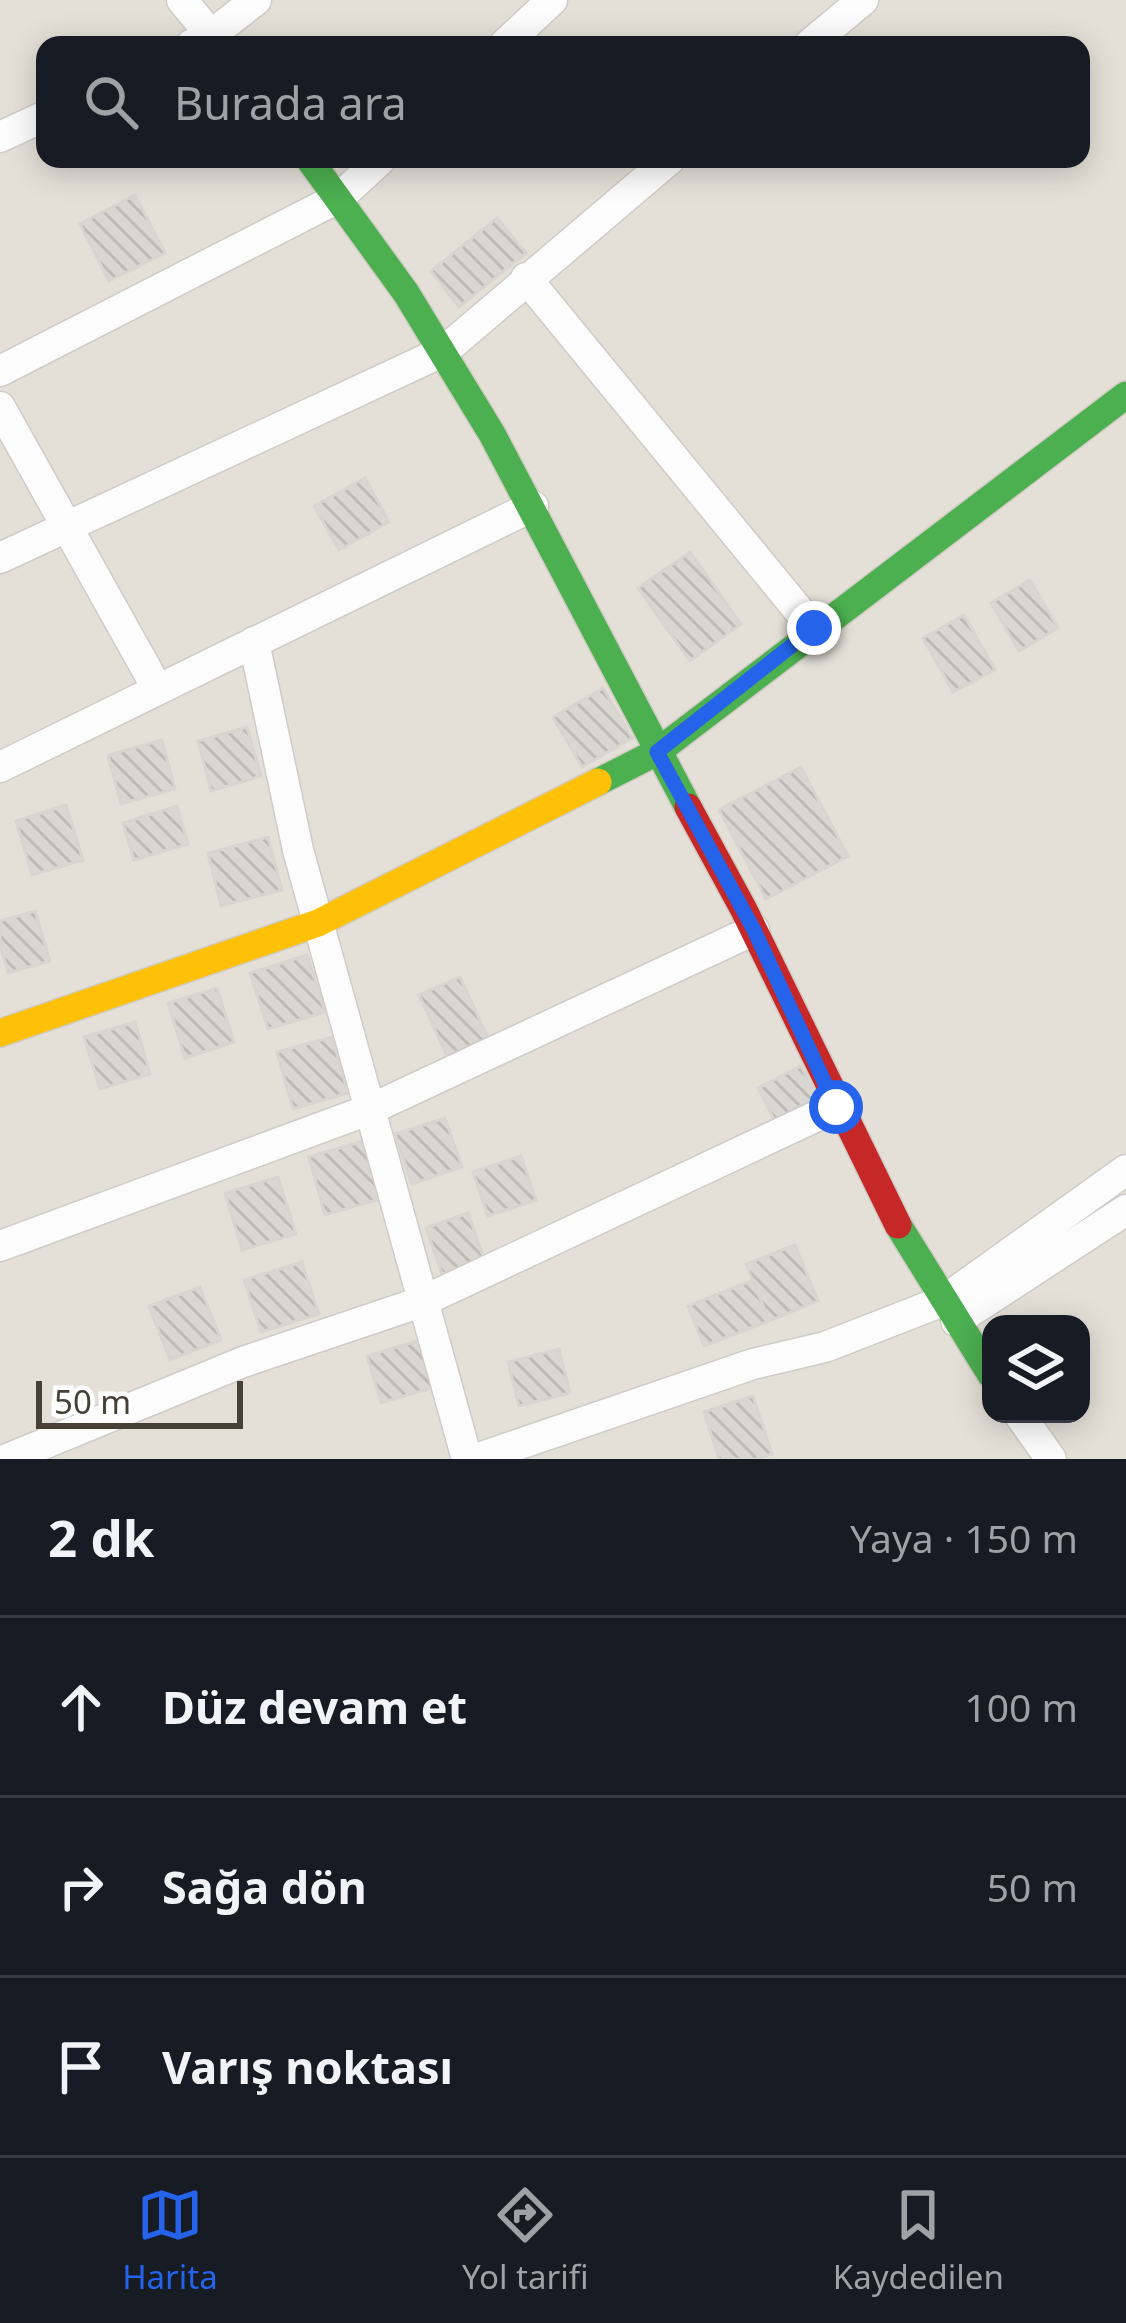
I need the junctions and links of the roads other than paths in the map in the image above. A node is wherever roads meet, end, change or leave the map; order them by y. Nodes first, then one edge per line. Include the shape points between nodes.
1 (182, 0) edge
2 (256, 0) edge
3 (552, 0) edge
4 (863, 0) edge
5 (203, 36) edge
6 (214, 36) edge
7 (514, 36) edge
8 (819, 36) edge
9 (36, 120) edge
10 (0, 137) edge
11 (316, 168) edge
12 (371, 168) edge
13 (659, 168) edge
14 (340, 197) junction
15 (526, 278) junction
16 (444, 351) junction
17 (0, 370) edge
18 (1126, 395) edge
19 (0, 407) edge
20 (533, 506) junction
21 (64, 528) junction
22 (0, 558) edge
23 (814, 628) junction
24 (254, 642) junction
25 (157, 688) junction
26 (657, 752) junction
27 (0, 767) edge
28 (318, 923) junction
29 (754, 930) junction
30 (0, 1033) edge
31 (836, 1107) junction
32 (370, 1109) junction
33 (1126, 1170) edge
34 (1126, 1210) edge
35 (0, 1246) edge
36 (421, 1302) junction
37 (949, 1311) junction
38 (982, 1362) edge
39 (1025, 1423) edge
40 (7, 1459) edge
41 (466, 1459) edge
42 (476, 1459) edge
43 (1051, 1459) edge

1 - 5 street
2 - 6 street
3 - 7 street
4 - 8 street
9 - 10 street
11 - 14 street
12 - 14 street
13 - 15 street
14 - 16 street
14 - 17 street
15 - 16 street
15 - 23 street
16 - 20 street
16 - 21 street
18 - 23 street
19 - 21 street
20 - 24 street
20 - 26 street
21 - 22 street
21 - 25 street
23 - 26 street
24 - 25 street
24 - 28 street
25 - 27 street
26 - 28 street
26 - 29 street
28 - 30 street
28 - 32 street
29 - 31 street
29 - 32 street
31 - 36 street
31 - 37 street
32 - 35 street
32 - 36 street
33 - 37 street
34 - 37 street
36 - 40 street via 242,1362
36 - 41 street
37 - 38 street
37 - 42 street via 753,1364
39 - 43 street

